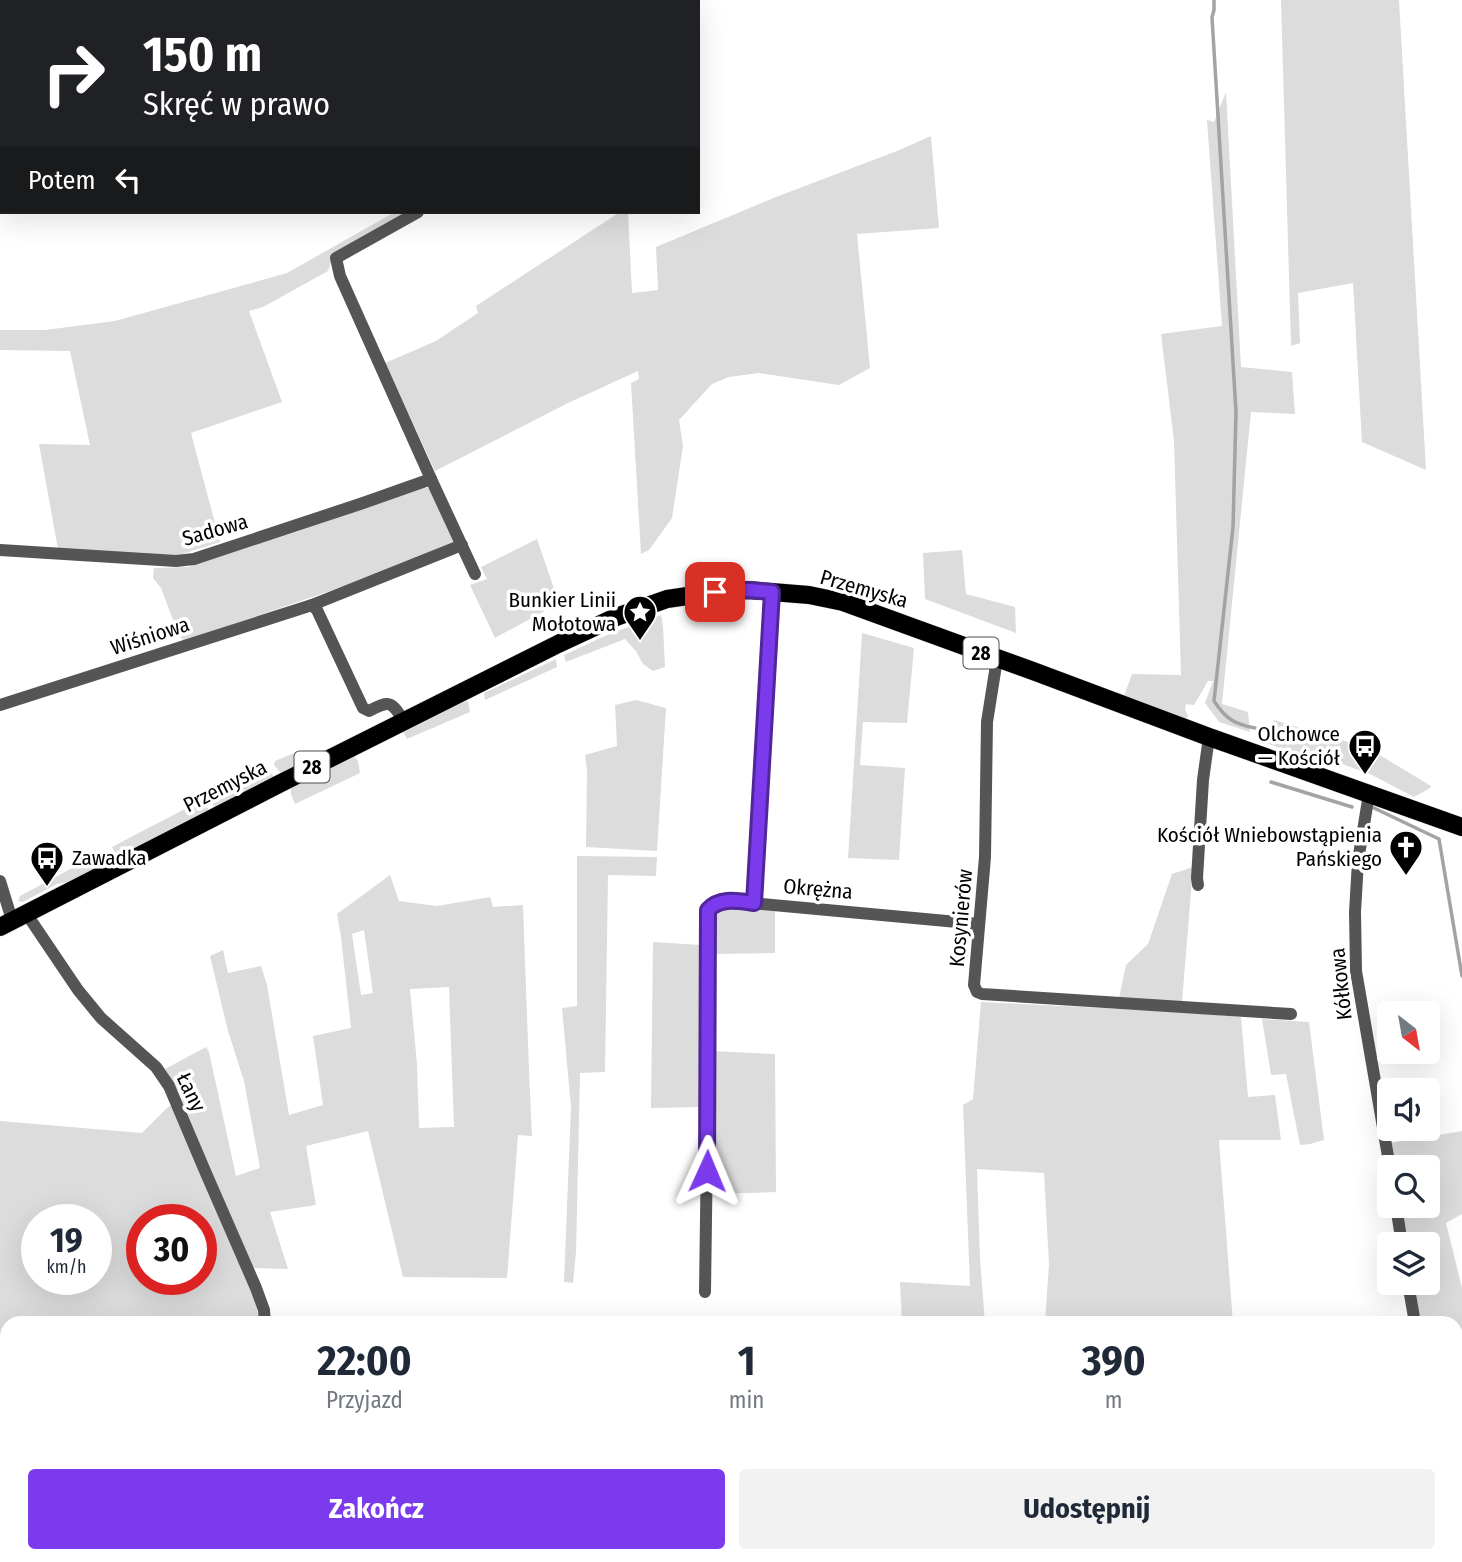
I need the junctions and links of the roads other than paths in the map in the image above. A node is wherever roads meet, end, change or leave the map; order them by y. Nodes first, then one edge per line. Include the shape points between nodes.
1 (414, 214) edge
2 (431, 479) junction
3 (462, 545) junction
4 (0, 550) edge
5 (475, 574) dead end
6 (772, 592) junction
7 (312, 605) junction
8 (997, 659) junction
9 (0, 705) edge
10 (404, 721) junction
11 (1209, 737) junction
12 (1369, 794) junction
13 (1462, 827) edge
14 (0, 881) edge
15 (1198, 884) dead end
16 (754, 903) junction
17 (13, 920) edge
18 (979, 923) junction
19 (1292, 1014) dead end
20 (1388, 1155) edge
21 (705, 1292) dead end
22 (1410, 1295) edge
23 (264, 1316) edge
24 (1414, 1316) edge

1 - 2 street via 336,258
2 - 3 street
2 - 4 street, Sadowa via 194,559
3 - 5 street
3 - 7 street, Wiśniowa
6 - 8 main road, Przemyska / 28 via 843,602
6 - 10 main road, Przemyska / 28 via 715,592 667,599 635,610
6 - 16 street, Okrężna
7 - 9 street, Wiśniowa
7 - 10 street via 363,708 390,703
8 - 11 main road, Przemyska / 28 via 1081,695
8 - 18 street, Kosynierów via 988,722
10 - 17 main road, Przemyska / 28
11 - 12 main road, Przemyska / 28
11 - 15 street
12 - 13 main road, Przemyska / 28
12 - 20 street, Kółkowa via 1358,861 1356,971
14 - 17 street, Łany
16 - 18 street, Okrężna
16 - 21 street via 714,903 708,910
17 - 23 street, Łany via 102,1018 156,1067 169,1086
18 - 19 street, Kosynierów via 974,985 982,995
22 - 24 street

